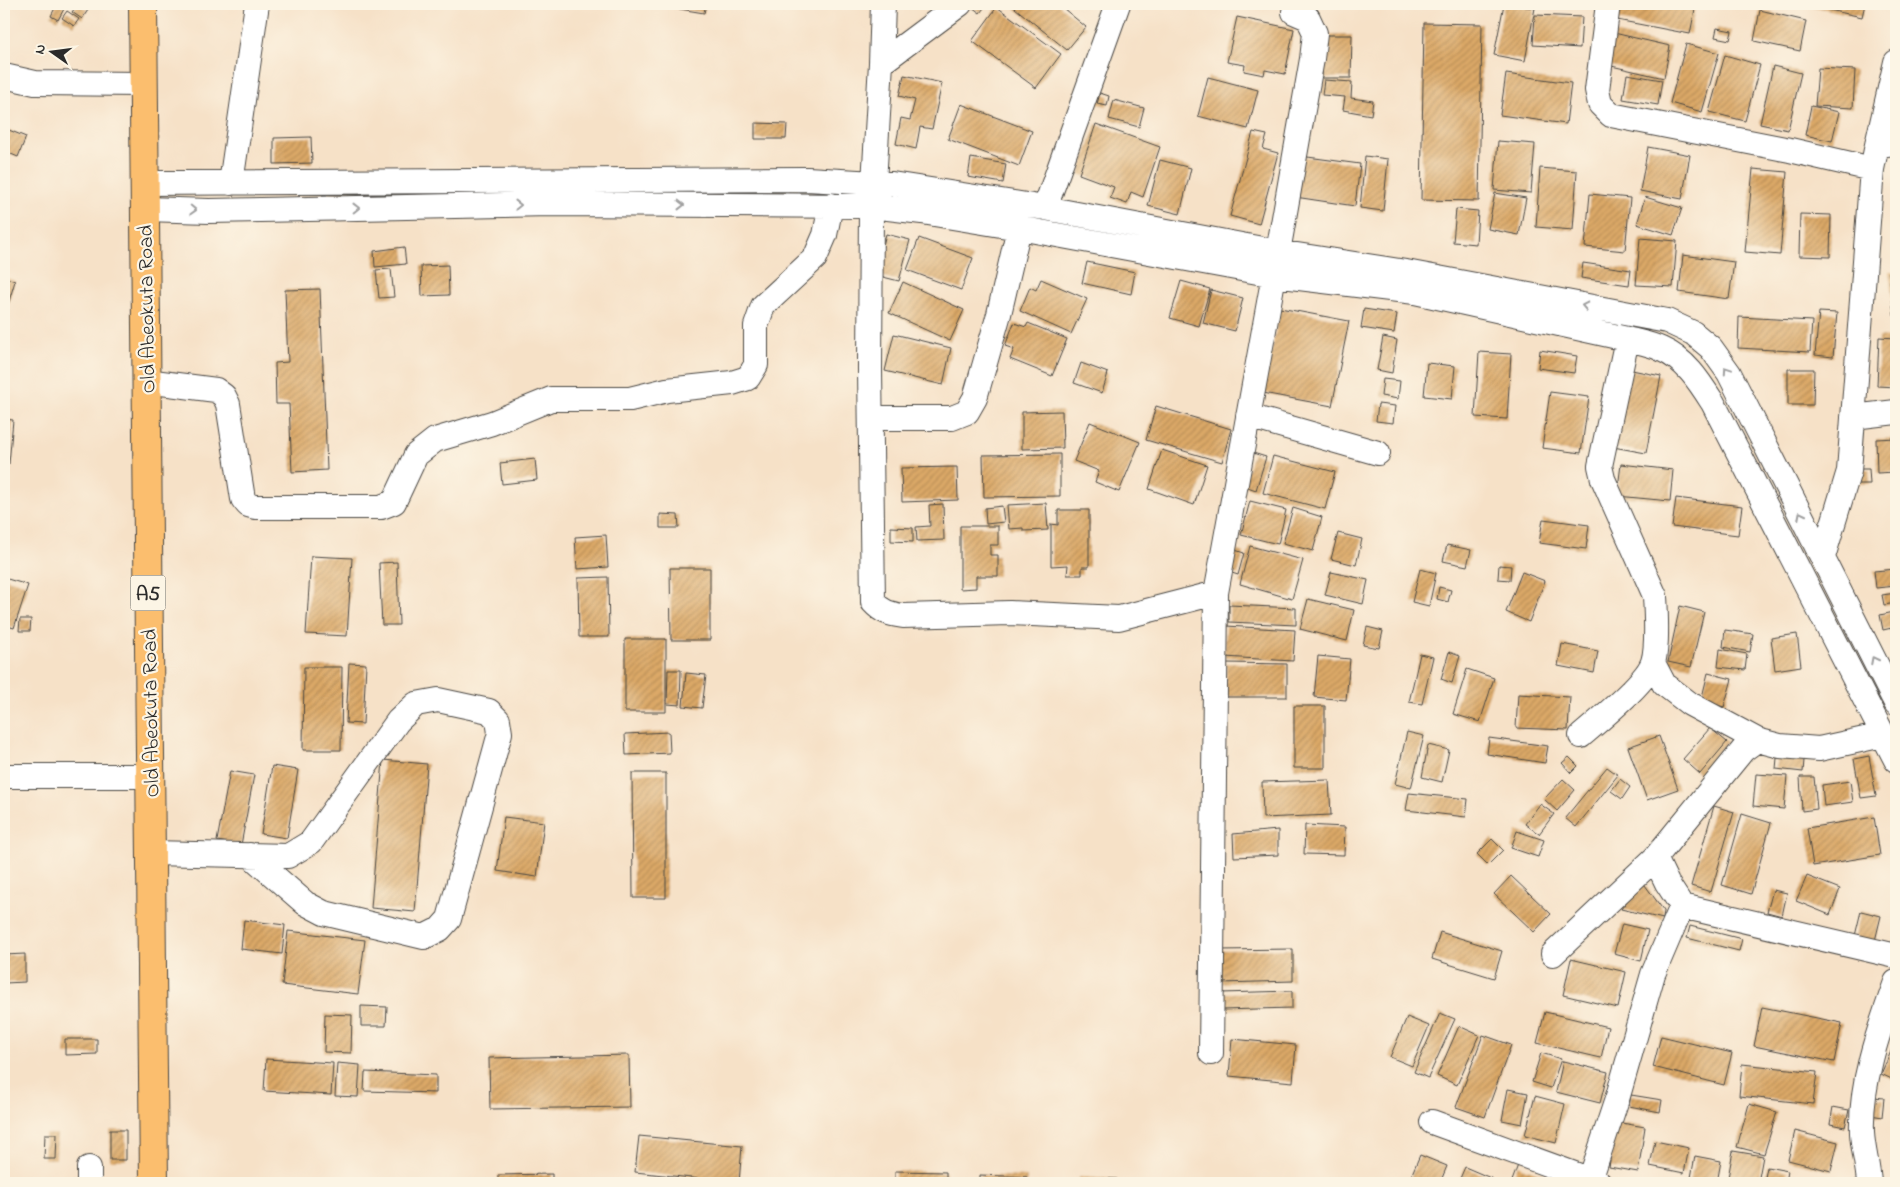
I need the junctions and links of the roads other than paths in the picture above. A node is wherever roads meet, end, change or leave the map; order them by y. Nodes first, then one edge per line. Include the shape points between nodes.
1 (143, 4) edge
2 (257, 4) edge
3 (883, 4) edge
4 (960, 4) edge
5 (1118, 4) edge
6 (1608, 4) edge
7 (1294, 12) dead end
8 (1896, 62) edge
9 (882, 63) junction
10 (4, 76) edge
11 (143, 84) junction
12 (1887, 144) edge
13 (1872, 169) junction
14 (231, 183) junction
15 (874, 183) junction
16 (144, 196) junction
17 (831, 205) junction
18 (871, 206) junction
19 (1046, 208) junction
20 (1019, 228) junction
21 (1278, 252) junction
22 (1274, 275) junction
23 (1627, 339) junction
24 (146, 381) junction
25 (1896, 412) edge
26 (1248, 416) junction
27 (1853, 417) junction
28 (871, 418) junction
29 (1378, 453) dead end
30 (1823, 557) junction
31 (1216, 593) junction
32 (1653, 663) junction
33 (1896, 703) edge
34 (1883, 735) junction
35 (1581, 736) dead end
36 (1757, 740) junction
37 (1896, 760) edge
38 (4, 776) edge
39 (150, 776) junction
40 (151, 853) junction
41 (250, 855) junction
42 (1655, 858) junction
43 (1682, 906) junction
44 (1553, 954) dead end
45 (1896, 956) edge
46 (1896, 982) edge
47 (1211, 1053) dead end
48 (1432, 1122) dead end
49 (1594, 1182) edge
50 (154, 1183) edge
51 (1869, 1183) edge

1 - 11 highway, Old Abeokuta Road / A5
2 - 14 street
3 - 9 street
4 - 9 street
5 - 19 street
6 - 13 street via 1597,90 1600,104 1611,115
7 - 21 street via 1308,18 1315,33
8 - 12 street
9 - 15 street
10 - 11 street via 35,83
11 - 16 highway, Old Abeokuta Road / A5
12 - 13 street
13 - 27 street
14 - 15 street via 797,179
14 - 16 street
15 - 19 street
16 -> 17 street via 209,211 550,204
16 - 24 highway, Old Abeokuta Road / A5
17 - 18 street
17 - 24 street via 825,235 815,258 763,306 756,326 756,365 748,378 630,399 551,399 492,423 435,440 416,455 394,502 381,506 264,508 248,505 243,499 224,396 216,390
18 - 20 street
18 - 28 street
19 - 21 street
20 - 22 street
20 - 28 street via 999,314 975,398 967,412 952,418
30 -> 21 street via 1729,373 1711,348 1693,333 1667,322 1406,272
22 - 23 street via 1415,292
22 - 26 street
23 - 32 street via 1600,466 1655,596 1657,617
23 - 34 street via 1662,349 1685,364 1697,378 1713,403
24 - 39 highway, Old Abeokuta Road / A5
25 - 27 street
26 - 29 street
26 - 31 street
27 - 30 street via 1849,471
28 - 31 street via 873,602 887,614 1010,613 1119,618
33 -> 30 street
31 - 47 street
32 - 35 street via 1637,686
32 - 36 street via 1664,684 1690,704
34 - 36 street via 1819,749 1780,746
34 - 37 street
36 - 42 street via 1743,750
38 - 39 street
39 - 40 highway, Old Abeokuta Road / A5
40 - 41 street
40 - 50 highway, Old Abeokuta Road / A5
41 - 41 street via 288,856 311,842 398,721 416,704 438,700 490,711 498,720 500,733 449,919 440,929 424,937 324,913 305,903
42 - 43 street
42 - 44 street
43 - 45 street
43 - 49 street via 1653,974
46 - 51 street via 1870,1061 1865,1097 1862,1133
48 - 49 street

